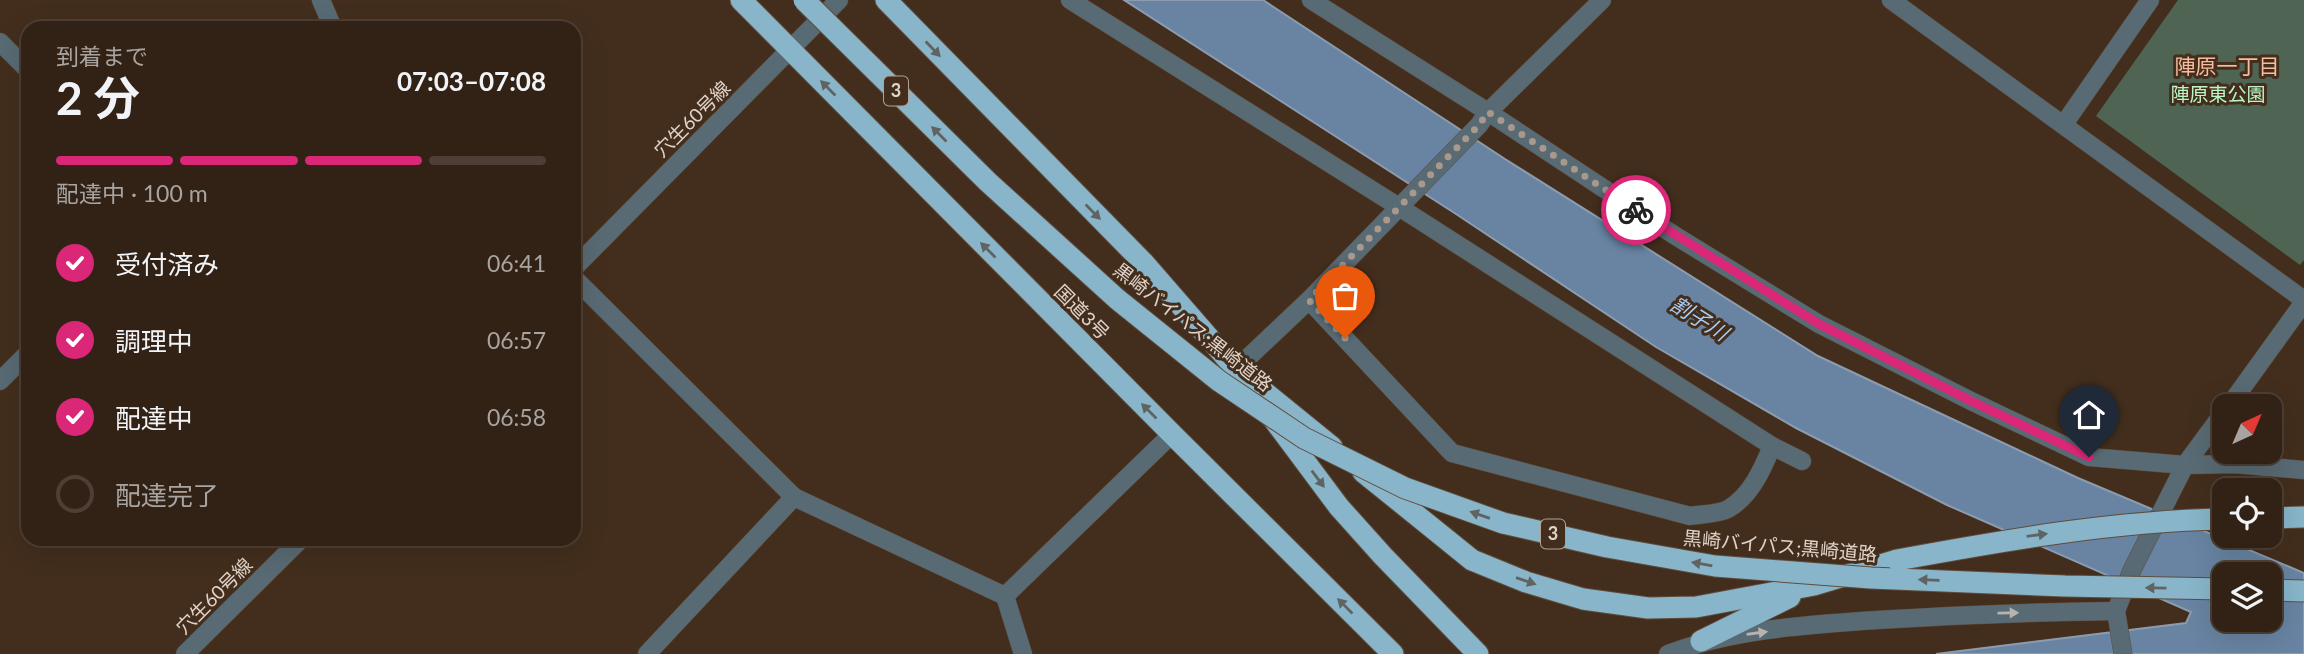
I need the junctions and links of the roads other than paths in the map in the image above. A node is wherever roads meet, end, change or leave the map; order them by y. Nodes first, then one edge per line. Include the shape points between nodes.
1 (321, 0) edge
2 (741, 0) edge
3 (804, 0) edge
4 (839, 0) edge
5 (886, 0) edge
6 (1070, 0) edge
7 (1311, 0) edge
8 (1602, 0) edge
9 (1891, 0) edge
10 (2150, 0) edge
11 (330, 21) edge
12 (0, 42) edge
13 (790, 50) junction
14 (21, 62) edge
15 (1483, 118) junction
16 (2064, 124) junction
17 (1403, 202) junction
18 (581, 261) edge
19 (581, 285) edge
20 (1309, 300) junction
21 (2304, 301) edge
22 (21, 358) edge
23 (1236, 369) junction
24 (3, 371) edge
25 (2238, 394) edge
26 (2212, 428) edge
27 (1172, 435) junction
28 (1772, 446) junction
29 (1802, 461) dead end
30 (2185, 465) junction
31 (2304, 470) edge
32 (794, 497) junction
33 (2304, 517) edge
34 (2282, 518) edge
35 (2212, 519) edge
36 (294, 546) edge
37 (1814, 585) junction
38 (2212, 589) edge
39 (2282, 590) edge
40 (2304, 591) edge
41 (1005, 596) junction
42 (2116, 611) junction
43 (1701, 641) junction
44 (185, 654) edge
45 (647, 654) edge
46 (1023, 654) edge
47 (1393, 654) edge
48 (1478, 654) edge
49 (1668, 654) edge
50 (2123, 654) edge

1 - 11 street
2 - 13 highway, 国道3号 / 3
38 -> 3 highway, 黒崎バイパス;黒崎道路 / 3, bridge via 1885,578 1715,566 1503,523 1405,488 1304,438 1219,381 1117,299 988,182
4 - 13 street, 穴生60号線
5 -> 23 highway via 1143,262
6 - 17 street
7 - 15 street
8 - 15 street
9 - 16 street
10 - 16 street
12 - 14 street
13 - 18 street, 穴生60号線
27 -> 13 highway, 国道3号 / 3
15 - 17 street
15 - 30 street via 1819,324 1971,401 2089,457
16 - 21 street
17 - 20 street
17 - 28 street
19 - 32 street
20 - 23 street
20 - 28 street via 1452,453 1690,516 1727,510 1746,494
21 - 25 street
22 - 24 street
23 -> 37 highway via 1472,560 1526,582 1583,599 1648,608 1696,607
23 -> 48 highway via 1339,507
26 - 30 street
27 - 41 street
47 -> 27 highway, 国道3号 / 3
28 - 29 street
30 - 31 street
30 - 42 street
32 - 41 street
32 - 45 street
33 - 34 highway
37 -> 35 highway, 黒崎バイパス;黒崎道路, bridge via 1897,560 2033,536
36 - 44 street, 穴生60号線
37 - 43 highway
39 - 40 highway
41 - 46 street
43 -> 42 street via 1817,624
42 - 50 street
43 - 49 street

